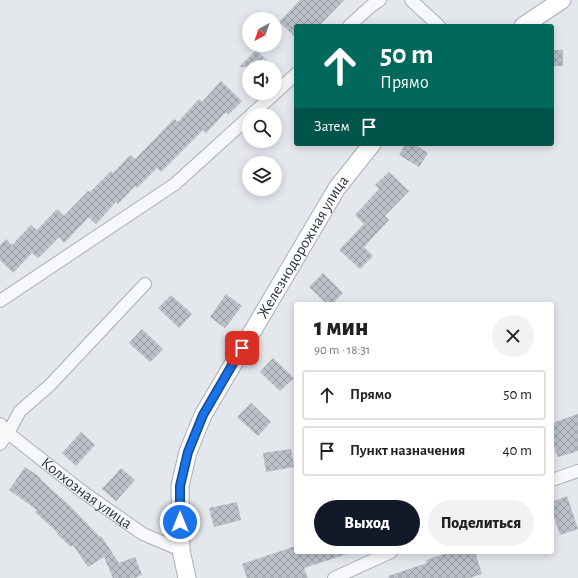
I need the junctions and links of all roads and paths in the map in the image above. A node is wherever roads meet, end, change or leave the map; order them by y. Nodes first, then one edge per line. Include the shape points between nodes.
1 (380, 0) edge
2 (411, 0) edge
3 (562, 0) edge
4 (351, 24) edge
5 (437, 24) edge
6 (526, 24) edge
7 (294, 76) edge
8 (259, 108) edge
9 (242, 123) edge
10 (370, 146) edge
11 (145, 284) dead end
12 (0, 301) edge
13 (4, 428) edge
14 (0, 444) edge
15 (578, 470) edge
16 (554, 479) edge
17 (181, 550) junction
18 (387, 554) edge
19 (187, 578) edge
20 (334, 578) edge

1 - 4 street
2 - 5 street
3 - 6 main road
7 - 8 street
9 - 12 street via 175,184
10 - 17 main road, Железнодорожная улица via 337,188 203,415 188,452 180,486
11 - 13 street via 49,386
13 - 14 street
13 - 17 street, Колхозная улица via 83,492 137,530
15 - 16 street
17 - 19 main road
18 - 20 street

